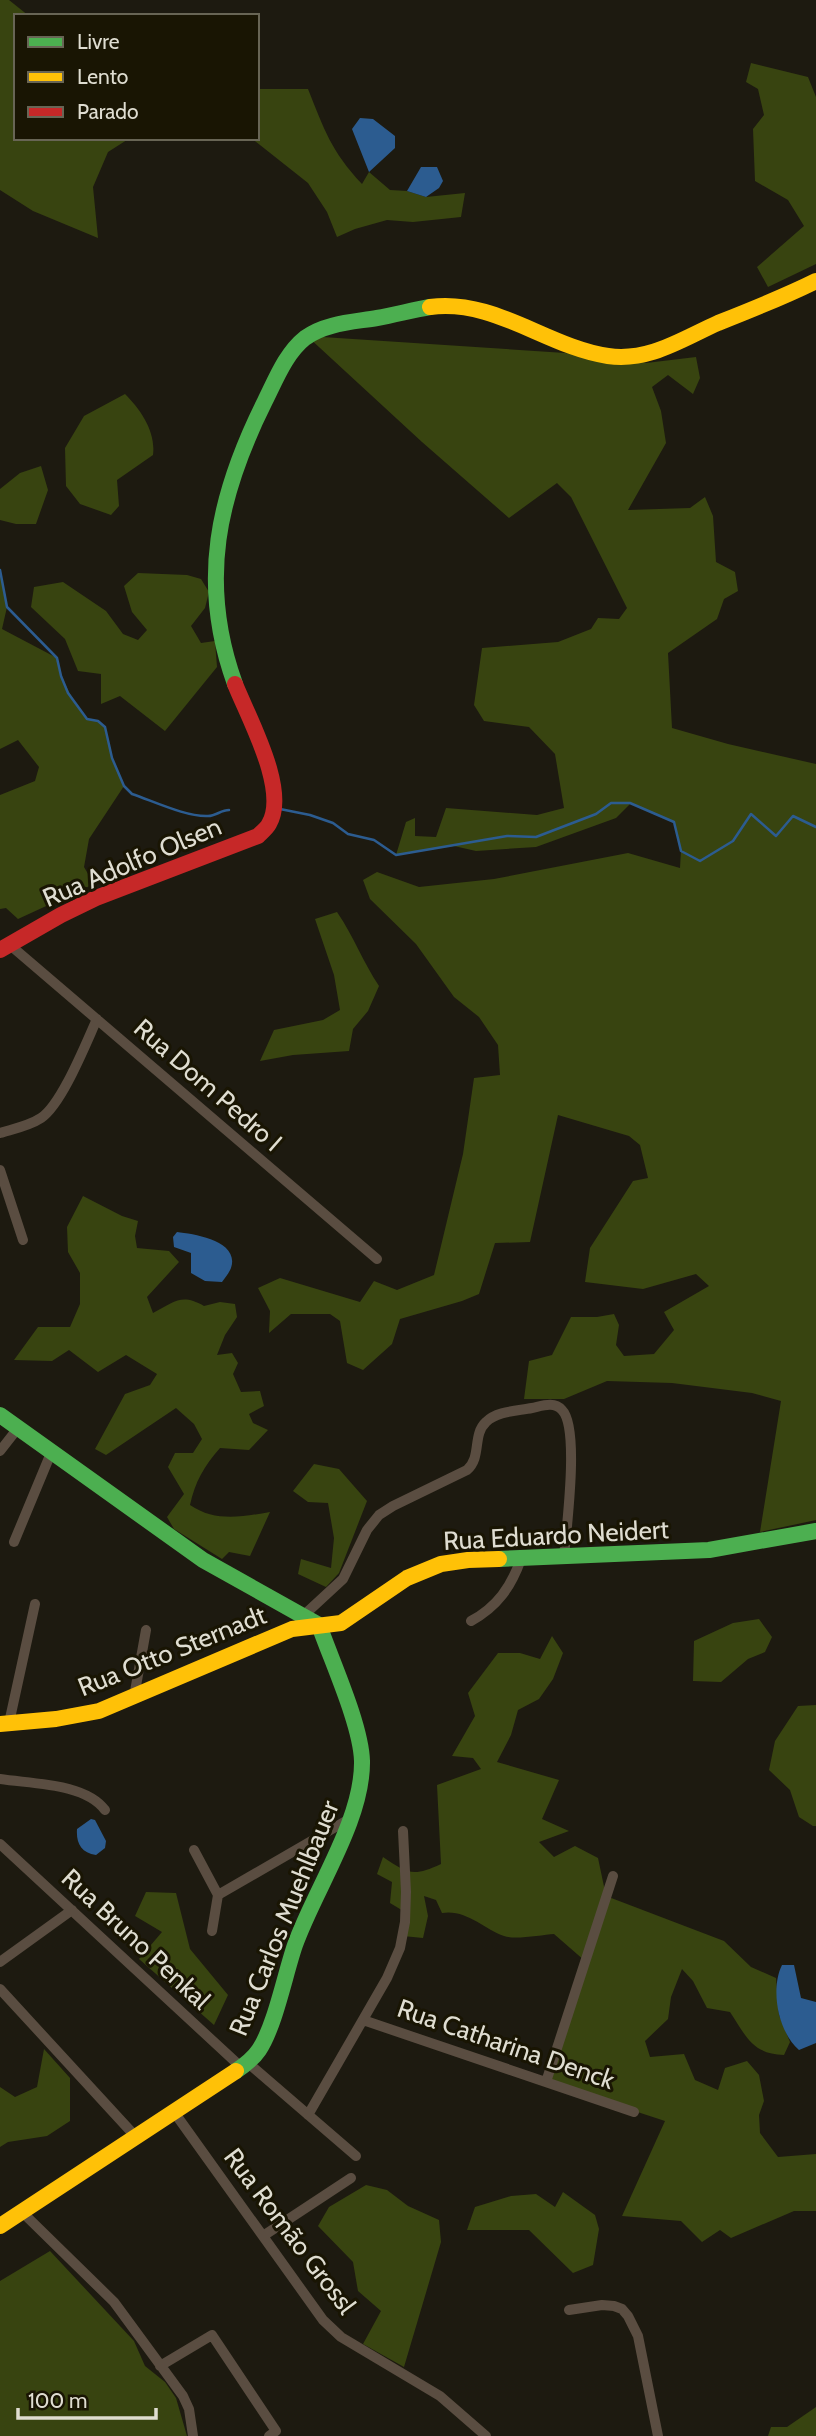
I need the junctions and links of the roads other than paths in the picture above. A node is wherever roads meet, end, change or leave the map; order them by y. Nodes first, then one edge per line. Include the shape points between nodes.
1 (816, 281) edge
2 (5, 947) edge
3 (97, 1019) junction
4 (0, 1133) edge
5 (0, 1170) edge
6 (23, 1240) dead end
7 (377, 1259) dead end
8 (0, 1415) edge
9 (18, 1428) junction
10 (0, 1451) edge
11 (51, 1452) junction
12 (816, 1531) edge
13 (14, 1542) dead end
14 (564, 1558) junction
15 (521, 1559) junction
16 (35, 1604) dead end
17 (303, 1616) junction
18 (471, 1621) dead end
19 (319, 1625) junction
20 (146, 1630) dead end
21 (134, 1697) junction
22 (4, 1724) edge
23 (0, 1779) edge
24 (105, 1810) dead end
25 (351, 1818) junction
26 (403, 1831) dead end
27 (0, 1844) edge
28 (194, 1850) dead end
29 (613, 1876) dead end
30 (218, 1895) junction
31 (72, 1910) junction
32 (212, 1931) dead end
33 (0, 1962) edge
34 (0, 1989) edge
35 (363, 2020) junction
36 (244, 2065) junction
37 (546, 2082) junction
38 (174, 2112) junction
39 (635, 2112) dead end
40 (308, 2115) junction
41 (136, 2137) junction
42 (356, 2156) dead end
43 (351, 2178) dead end
44 (21, 2211) junction
45 (0, 2226) edge
46 (263, 2236) junction
47 (569, 2310) dead end
48 (160, 2366) junction
49 (272, 2433) edge
50 (193, 2436) edge
51 (486, 2436) edge
52 (658, 2436) edge

1 - 2 street, Rua Adolfo Olsen via 658,352 626,357 593,354 508,319 450,306 338,325 307,336 291,352 250,428 223,510 215,567 217,620 227,663 272,787 268,827 258,836 87,902
2 - 3 street, Rua Dom Pedro I
3 - 4 street via 46,1114
3 - 7 street, Rua Dom Pedro I
5 - 6 street
8 - 9 street
9 - 10 street
9 - 11 street
11 - 13 street
11 - 17 street via 203,1560
12 - 14 street, Rua Eduardo Neidert via 709,1550
14 - 15 street, Rua Eduardo Neidert
14 - 17 street via 570,1424 561,1408 550,1405 496,1415 480,1432 471,1467 379,1515 342,1579
15 - 18 street via 507,1591
15 - 19 street, Rua Eduardo Neidert via 441,1564 407,1578 351,1618
16 - 22 street
17 - 19 street
19 - 21 street, Rua Otto Sternadt via 281,1633
19 - 25 street, Rua Carlos Muehlbauer via 362,1759 361,1785
20 - 21 street
21 - 22 street, Rua Otto Sternadt via 89,1713
23 - 24 street via 86,1794
25 - 30 street
25 - 36 street, Rua Carlos Muehlbauer via 296,1944 266,2037
26 - 35 street via 406,1892 402,1936 392,1969
27 - 31 street, Rua Bruno Penkal
28 - 30 street
29 - 37 street
30 - 32 street
31 - 33 street
31 - 36 street, Rua Bruno Penkal
34 - 41 street
35 - 37 street, Rua Catharina Denck
35 - 40 street
36 - 38 street, Rua Carlos Muehlbauer
36 - 40 street, Rua Bruno Penkal
37 - 39 street, Rua Catharina Denck
38 - 41 street, Rua Carlos Muehlbauer
38 - 46 street, Rua Romão Grossl
40 - 42 street, Rua Bruno Penkal
41 - 44 street, Rua Carlos Muehlbauer
43 - 46 street
44 - 45 street, Rua Carlos Muehlbauer
44 - 48 street via 114,2302
46 - 51 street, Rua Romão Grossl via 331,2328 440,2396
47 - 52 street via 614,2306 628,2316 638,2336
48 - 49 street via 212,2335
48 - 50 street via 187,2402

